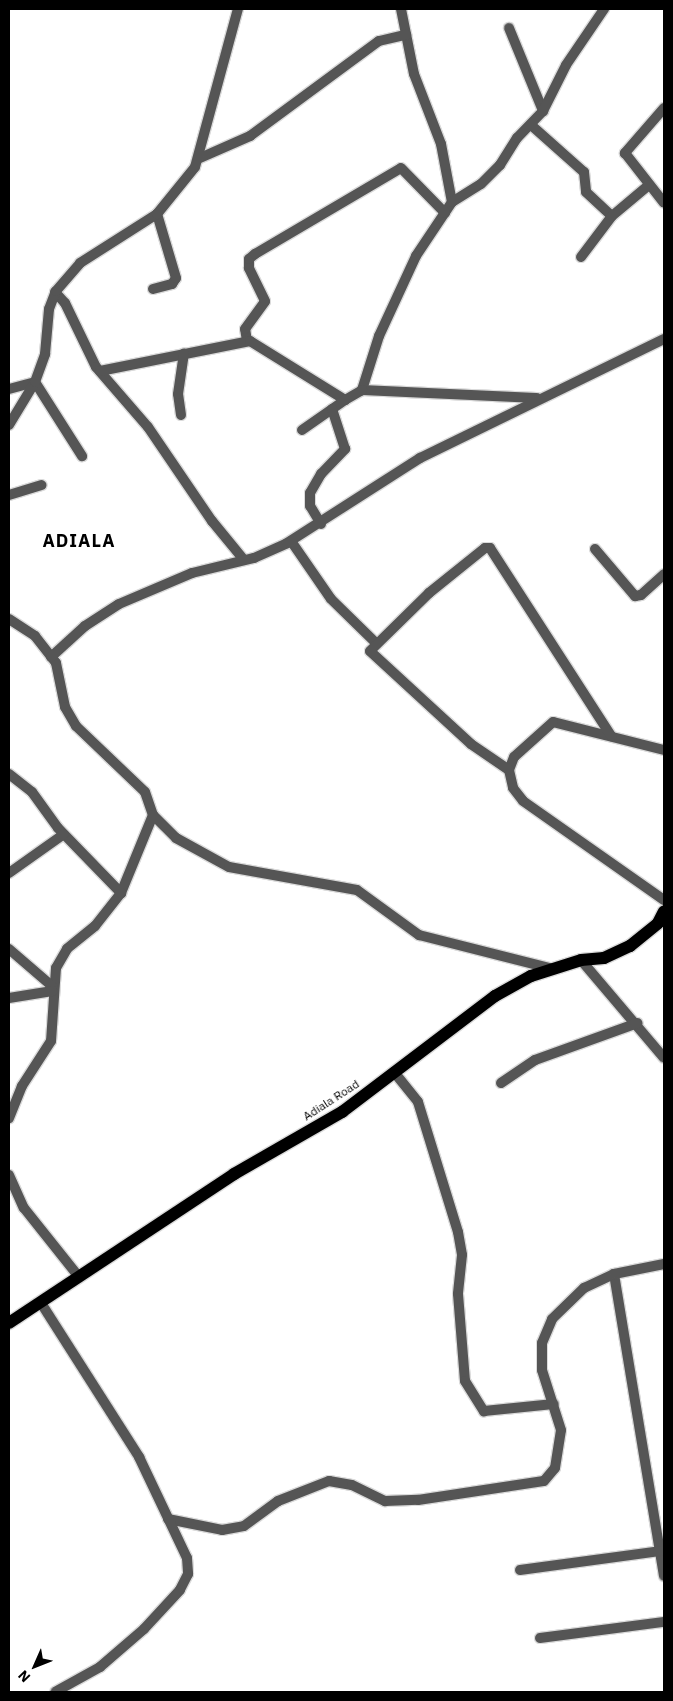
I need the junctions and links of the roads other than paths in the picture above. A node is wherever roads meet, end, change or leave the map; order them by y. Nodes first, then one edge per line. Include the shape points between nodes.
1 (238, 9) edge
2 (401, 9) edge
3 (604, 9) edge
4 (509, 28) dead end
5 (406, 35) junction
6 (664, 108) edge
7 (543, 111) junction
8 (531, 125) junction
9 (200, 158) junction
10 (649, 185) junction
11 (452, 202) junction
12 (664, 203) edge
13 (445, 213) junction
14 (157, 214) junction
15 (612, 216) junction
16 (581, 257) dead end
17 (153, 290) dead end
18 (55, 292) junction
19 (664, 339) edge
20 (247, 341) junction
21 (184, 353) junction
22 (100, 371) junction
23 (35, 382) junction
24 (9, 388) edge
25 (362, 390) junction
26 (538, 398) junction
27 (345, 400) junction
28 (332, 409) junction
29 (181, 415) dead end
30 (9, 425) edge
31 (302, 430) dead end
32 (82, 456) dead end
33 (42, 485) dead end
34 (9, 495) edge
35 (321, 524) junction
36 (291, 541) junction
37 (595, 549) dead end
38 (244, 560) junction
39 (664, 574) edge
40 (9, 619) edge
41 (377, 644) junction
42 (51, 657) junction
43 (611, 736) junction
44 (664, 750) edge
45 (509, 770) junction
46 (9, 774) edge
47 (153, 815) junction
48 (64, 834) junction
49 (9, 872) edge
50 (122, 893) junction
51 (664, 900) edge
52 (664, 911) edge
53 (9, 949) edge
54 (581, 960) junction
55 (553, 968) junction
56 (52, 989) junction
57 (9, 998) edge
58 (638, 1023) junction
59 (664, 1058) edge
60 (394, 1072) junction
61 (501, 1083) dead end
62 (9, 1119) edge
63 (9, 1175) edge
64 (664, 1264) edge
65 (614, 1274) junction
66 (79, 1277) junction
67 (41, 1303) junction
68 (9, 1323) edge
69 (554, 1404) junction
70 (168, 1519) junction
71 (660, 1551) junction
72 (520, 1570) dead end
73 (664, 1576) edge
74 (664, 1622) edge
75 (540, 1638) dead end
76 (55, 1692) edge

1 - 9 street via 215,84
2 - 5 street
3 - 7 street via 566,65
4 - 7 street
5 - 9 street via 379,41 250,136
5 - 11 street via 414,74 441,144
6 - 10 street via 625,154
7 - 8 street
8 - 11 street via 481,184
8 - 15 street via 584,172 586,192
9 - 14 street
10 - 12 street
10 - 15 street
11 - 13 street
13 - 20 street via 401,168 256,254 249,259 249,268 265,301 245,329
13 - 25 street via 412,265 380,336
14 - 17 street via 176,278 172,284
14 - 18 street via 80,263
15 - 16 street
18 - 22 street via 65,303
18 - 23 street via 49,309 44,354
19 - 26 street
20 - 21 street
20 - 27 street
21 - 22 street
21 - 29 street via 178,394
22 - 38 street via 148,427 212,522
23 - 24 street
23 - 30 street
23 - 32 street
25 - 26 street
25 - 27 street
26 - 35 street via 420,458
27 - 28 street
28 - 31 street
28 - 35 street via 345,449 321,474 310,493 310,506
33 - 34 street
35 - 36 street
36 - 38 street
36 - 41 street via 331,598
37 - 39 street via 635,596 642,595
38 - 42 street via 192,573 119,604 85,626
40 - 42 street via 35,636
41 - 43 street via 429,593 490,548
41 - 45 street via 370,651 372,655 471,744
42 - 47 street via 62,680 66,707 76,726 145,792
43 - 44 street
43 - 45 street via 553,722 519,752
45 - 51 street via 513,788 523,801
46 - 48 street via 32,792
47 - 50 street
47 - 55 street via 176,838 229,867 357,890 419,934
48 - 49 street
48 - 50 street
50 - 56 street via 95,926 67,948 56,968
52 - 54 main road, Adiala Road via 658,923 630,946 604,958
53 - 56 street
54 - 55 main road, Adiala Road
54 - 58 street
55 - 60 main road, Adiala Road via 495,996
56 - 57 street
56 - 62 street via 51,1041 22,1086
58 - 59 street
58 - 61 street via 535,1060
60 - 66 main road, Adiala Road via 342,1112 234,1174
60 - 69 street via 418,1102 458,1232 462,1255 458,1294 465,1381 484,1411
63 - 66 street via 24,1208
64 - 65 street
65 - 69 street via 568,1301 546,1332 542,1370
65 - 71 street
66 - 67 main road, Adiala Road
67 - 68 main road, Adiala Road
67 - 70 street via 139,1457
69 - 70 street via 561,1430 557,1458 547,1478 536,1484 385,1501 352,1485 329,1481 278,1502 244,1526 222,1530
70 - 76 street via 187,1558 188,1574 180,1590 144,1629 100,1667
71 - 72 street
71 - 73 street
74 - 75 street

